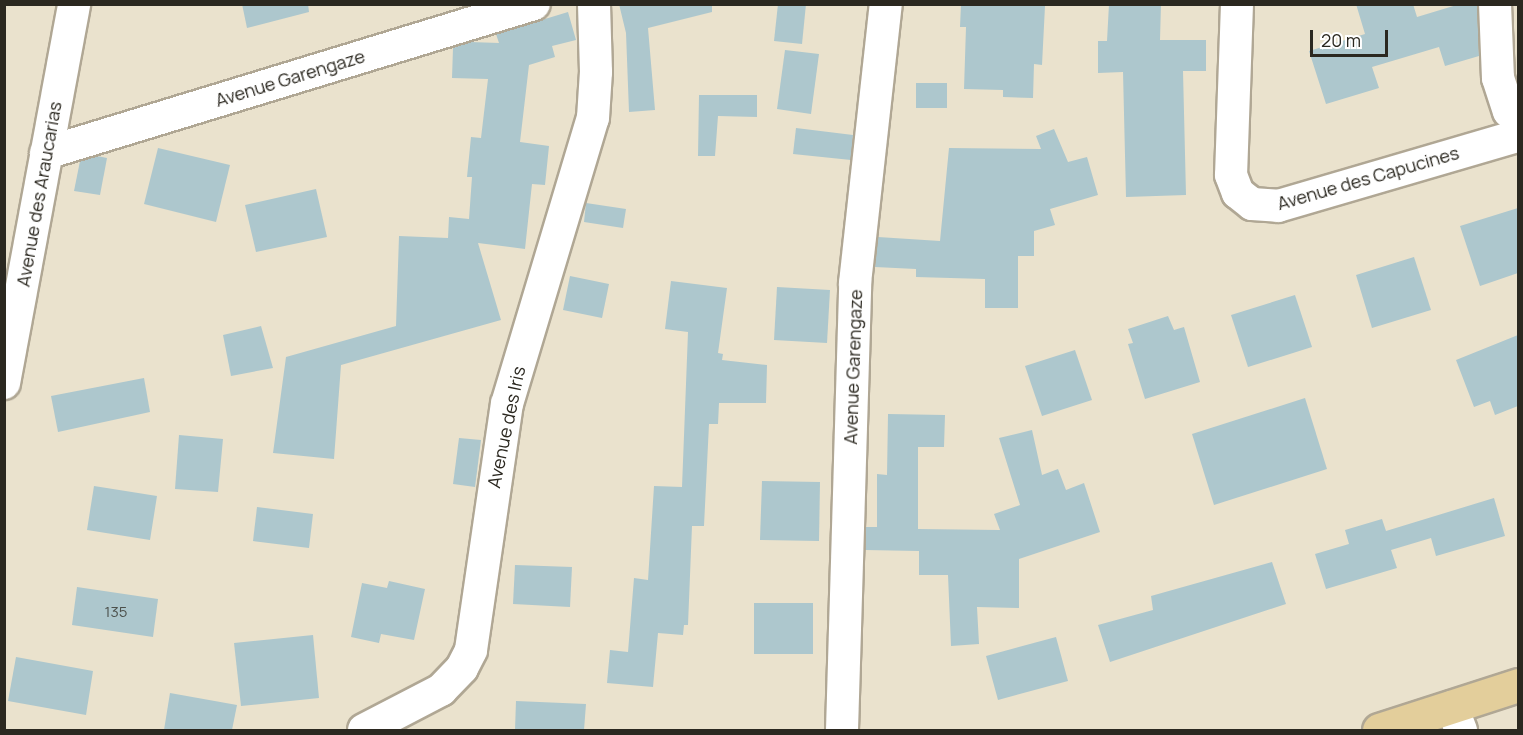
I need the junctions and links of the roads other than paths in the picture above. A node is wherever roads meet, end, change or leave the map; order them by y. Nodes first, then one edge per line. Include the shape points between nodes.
1 (74, 4) edge
2 (534, 4) edge
3 (594, 4) edge
4 (886, 4) edge
5 (1237, 4) edge
6 (1495, 4) edge
7 (1518, 119) edge
8 (1518, 136) edge
9 (46, 153) junction
10 (4, 383) edge
11 (1518, 685) edge
12 (1456, 719) edge
13 (364, 730) edge
14 (843, 730) edge
15 (1379, 730) edge

1 - 9 street, Avenue des Araucarias
2 - 9 street, Avenue Garengaze
3 - 13 street, Avenue des Iris via 596,72 592,118 507,404 471,650 462,668 441,690
4 - 14 street, Avenue Garengaze via 855,284
5 - 8 street, Avenue des Capucines via 1232,176 1244,200 1278,206
6 - 7 street via 1498,78 1509,111
9 - 10 street, Avenue des Araucarias
11 - 12 main road
12 - 15 main road

